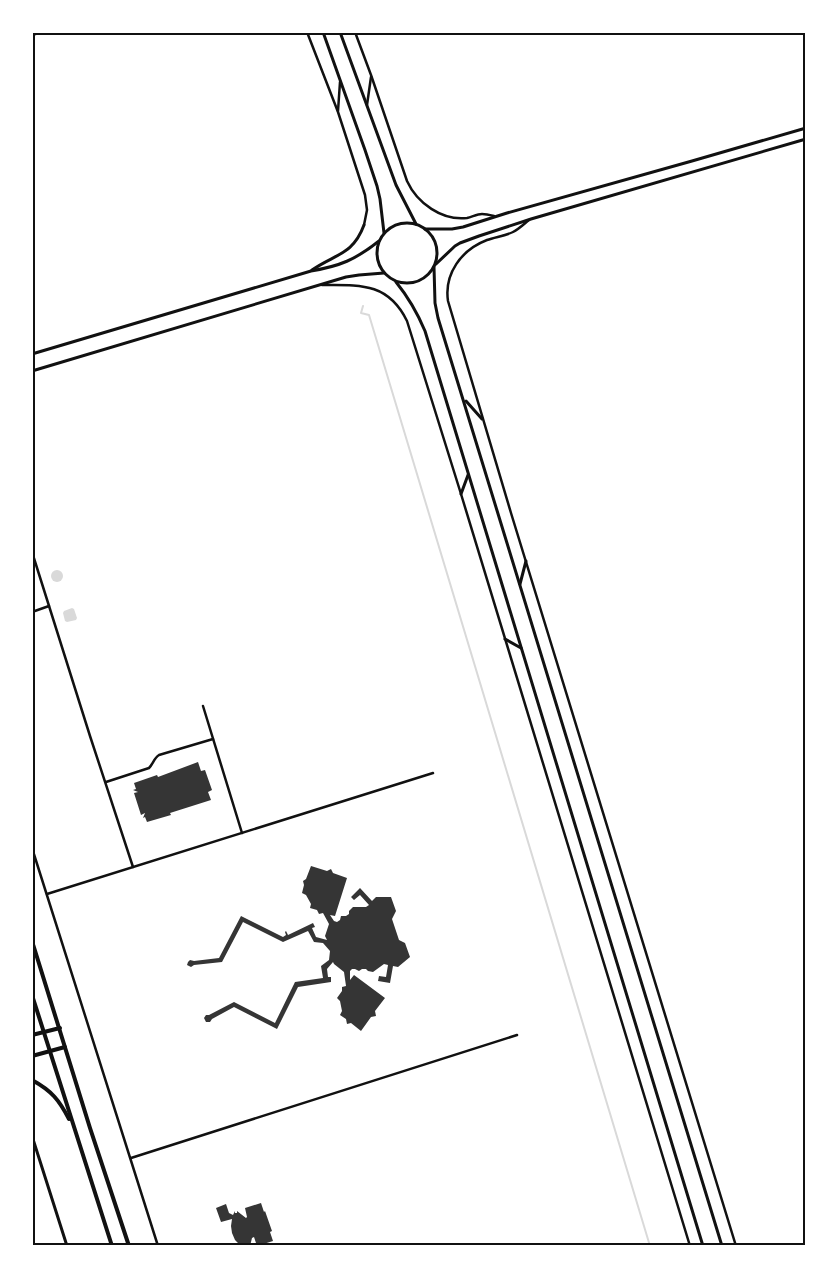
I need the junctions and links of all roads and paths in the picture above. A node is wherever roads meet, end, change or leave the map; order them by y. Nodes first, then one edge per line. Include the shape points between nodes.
1 (42, 32) edge
2 (308, 32) edge
3 (323, 32) edge
4 (340, 32) edge
5 (355, 32) edge
6 (32, 35) edge
7 (371, 75) junction
8 (340, 80) junction
9 (367, 106) junction
10 (338, 112) junction
11 (806, 128) edge
12 (806, 139) edge
13 (495, 217) junction
14 (531, 219) junction
15 (416, 224) junction
16 (364, 225) joint
17 (425, 229) junction
18 (384, 234) junction
19 (379, 241) junction
20 (435, 266) junction
21 (311, 271) junction
22 (384, 273) junction
23 (396, 282) junction
24 (318, 285) junction
25 (32, 354) edge
26 (32, 371) edge
27 (464, 399) junction
28 (482, 419) junction
29 (468, 474) junction
30 (461, 494) junction
31 (32, 552) edge
32 (526, 561) junction
33 (520, 585) junction
34 (49, 606) junction
35 (32, 612) edge
36 (504, 639) junction
37 (521, 648) junction
38 (202, 706) dead end
39 (213, 739) junction
40 (433, 773) dead end
41 (106, 782) junction
42 (242, 833) junction
43 (32, 848) edge
44 (134, 867) junction
45 (47, 894) junction
46 (32, 941) edge
47 (32, 995) edge
48 (60, 1028) junction
49 (44, 1032) junction
50 (32, 1035) edge
51 (517, 1035) dead end
52 (65, 1047) junction
53 (50, 1051) junction
54 (32, 1056) edge
55 (32, 1080) edge
56 (75, 1130) junction
57 (32, 1136) edge
58 (131, 1158) junction
59 (67, 1246) edge
60 (112, 1246) edge
61 (129, 1246) edge
62 (158, 1246) edge
63 (690, 1246) edge
64 (703, 1246) edge
65 (722, 1246) edge
66 (736, 1246) edge

1 - 6 street
2 - 10 street
3 - 8 main road
4 - 9 main road
5 - 7 street
7 - 9 street
7 - 13 street via 416,196 430,209 443,214 463,218 482,214
8 - 10 street
8 - 18 main road via 377,186
9 - 15 main road via 396,185
10 - 16 street via 367,199
11 - 13 main road
12 - 14 main road
13 - 17 main road via 457,228
14 - 20 main road via 460,243
14 - 28 street via 513,232 485,241 466,252 454,267 447,286 450,311
15 - 17 main road
15 - 18 main road via 398,224
16 - 21 main road via 348,249
17 - 20 main road via 437,248
18 - 19 main road
19 - 21 main road via 344,263
19 - 22 main road via 377,258
20 - 23 main road via 422,280 405,284
20 - 27 main road via 438,318
21 - 25 main road
22 - 23 main road
22 - 24 main road via 352,276
23 - 29 main road via 417,312
24 - 26 main road
24 - 30 street via 368,287 382,292 400,308 409,327
27 - 28 main road
27 - 33 main road
28 - 32 street
29 - 30 main road
29 - 37 main road
30 - 36 street
31 - 34 street
32 - 33 main road
32 - 66 street
33 - 65 main road
34 - 35 street
34 - 41 street
36 - 37 main road
36 - 63 street
37 - 64 main road
38 - 39 street
39 - 41 street via 156,757 149,768
39 - 42 street
40 - 42 street
41 - 44 street
42 - 44 street
43 - 45 street
44 - 45 street
45 - 58 street
46 - 48 main road
47 - 49 main road
48 - 49 main road
48 - 52 main road
49 - 50 main road
49 - 53 main road
51 - 58 street
52 - 53 main road
52 - 61 main road
53 - 54 main road
53 - 56 main road
55 - 56 main road via 57,1098
56 - 60 main road
57 - 59 main road
58 - 62 street

